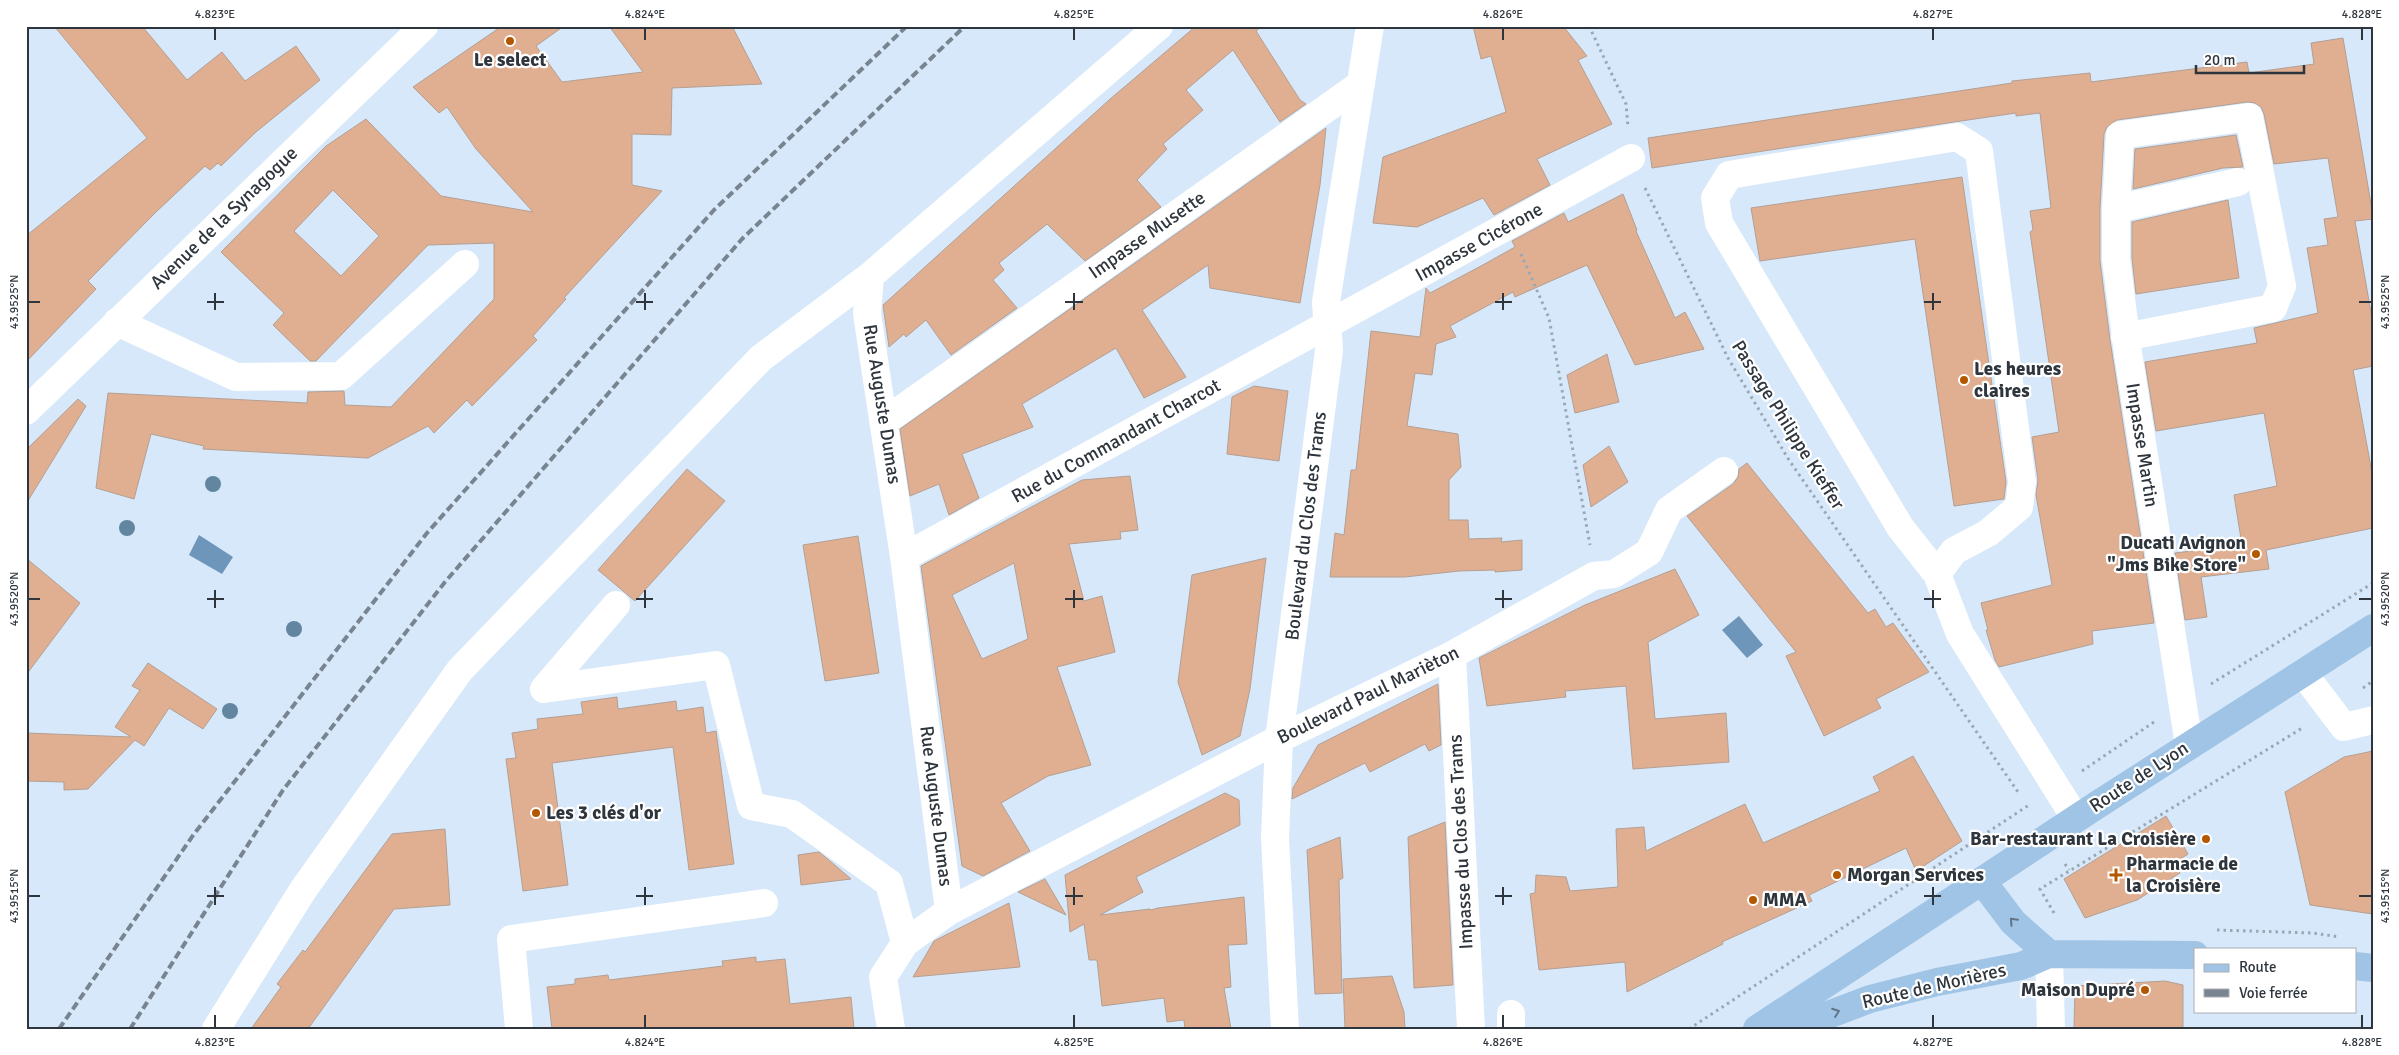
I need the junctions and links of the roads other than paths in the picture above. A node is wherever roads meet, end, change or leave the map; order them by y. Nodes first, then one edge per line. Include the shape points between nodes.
1 (424, 26) edge
2 (1159, 26) edge
3 (1370, 26) edge
4 (1361, 84) junction
5 (1631, 158) road end
6 (2238, 182) dead end
7 (2116, 209) junction
8 (465, 264) dead end
9 (870, 276) junction
10 (117, 322) junction
11 (1327, 326) junction
12 (2126, 345) junction
13 (26, 411) edge
14 (885, 420) junction
15 (1724, 471) dead end
16 (904, 557) junction
17 (1937, 574) junction
18 (616, 605) dead end
19 (2373, 628) edge
20 (1452, 655) junction
21 (2303, 672) junction
22 (2373, 720) edge
23 (1279, 739) junction
24 (2189, 745) junction
25 (2076, 819) junction
26 (1982, 880) junction
27 (764, 903) dead end
28 (949, 911) junction
29 (905, 943) junction
30 (2048, 954) junction
31 (2194, 955) edge
32 (2356, 966) edge
33 (2373, 968) edge
34 (216, 1029) edge
35 (519, 1029) edge
36 (890, 1029) edge
37 (1285, 1029) edge
38 (1471, 1029) edge
39 (1757, 1029) edge
40 (1791, 1029) edge
41 (2051, 1029) edge

1 - 10 street, Avenue de la Synagogue
2 - 9 street
3 - 4 street, Boulevard du Clos des Trams
4 - 11 street, Boulevard du Clos des Trams via 1326,302
4 - 14 street, Impasse Musette
5 - 11 street, Impasse Cicérone
6 - 7 street
7 - 12 street, Impasse Martin via 2116,259
7 - 12 street, Impasse Martin via 2120,135 2249,117 2282,286 2273,308
8 - 10 street via 341,376 236,377
9 - 14 street, Rue Auguste Dumas via 868,314
9 - 34 street via 761,358 460,670 303,890
10 - 13 street, Avenue de la Synagogue
11 - 16 street, Rue du Commandant Charcot
11 - 23 street, Boulevard du Clos des Trams via 1329,350
12 - 24 street, Impasse Martin
14 - 16 street, Rue Auguste Dumas
15 - 20 street, Boulevard Paul Marièton via 1669,510 1649,552 1614,574 1594,576
16 - 28 street, Rue Auguste Dumas
17 - 17 street via 1900,527 1719,223 1715,198 1729,174 1957,137 1979,151 2022,482 2019,507 1988,533 1954,551
17 - 25 street via 1960,634
18 - 29 street via 544,689 716,665 751,806 792,814 889,883
19 - 21 main road, Route de Lyon
20 - 23 street, Boulevard Paul Marièton
20 - 38 street, Impasse du Clos des Trams
21 - 22 street via 2344,727
21 - 24 main road, Route de Lyon
23 - 28 street, Boulevard Paul Marièton
23 - 37 street, Boulevard du Clos des Trams via 1275,838
24 - 25 main road, Route de Lyon
25 - 26 main road, Route de Lyon
30 -> 26 main road via 2013,922
26 - 39 main road, Route de Lyon
27 - 35 street via 511,939
28 - 29 street, Boulevard Paul Marièton
29 - 36 street, Boulevard Paul Marièton via 883,977
30 - 31 main road, Route de Morières
40 -> 30 main road, Route de Morières via 1870,999 1936,982 2021,966
30 - 41 street
32 - 33 main road

